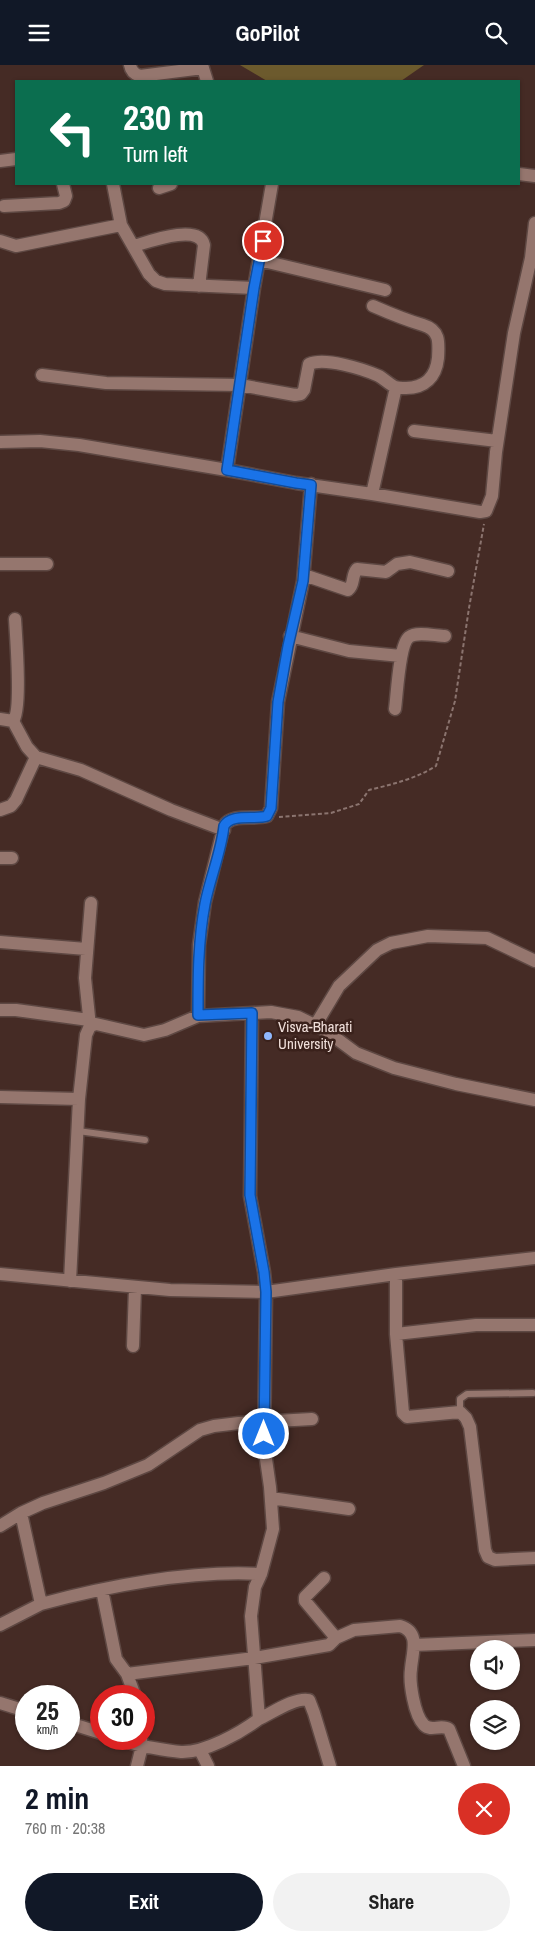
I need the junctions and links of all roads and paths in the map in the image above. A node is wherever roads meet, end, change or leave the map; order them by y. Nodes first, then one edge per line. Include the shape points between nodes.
1 (130, 65) edge
2 (202, 66) edge
3 (207, 80) edge
4 (15, 159) edge
5 (0, 161) edge
6 (520, 174) edge
7 (535, 176) edge
8 (63, 185) edge
9 (113, 185) edge
10 (272, 185) edge
11 (4, 207) dead end
12 (535, 223) edge
13 (121, 225) junction
14 (0, 241) edge
15 (134, 246) junction
16 (259, 261) junction
17 (199, 286) junction
18 (254, 288) junction
19 (385, 290) dead end
20 (373, 306) dead end
21 (42, 375) dead end
22 (240, 385) junction
23 (396, 387) junction
24 (414, 431) dead end
25 (497, 441) junction
26 (0, 443) edge
27 (227, 470) junction
28 (311, 485) junction
29 (372, 494) junction
30 (486, 511) junction
31 (0, 564) edge
32 (47, 564) dead end
33 (448, 571) dead end
34 (304, 575) junction
35 (15, 619) dead end
36 (290, 636) junction
37 (444, 636) dead end
38 (401, 656) junction
39 (395, 709) dead end
40 (0, 719) edge
41 (14, 721) junction
42 (36, 757) junction
43 (0, 810) edge
44 (267, 816) junction
45 (224, 830) junction
46 (91, 903) dead end
47 (0, 942) edge
48 (86, 949) junction
49 (535, 961) edge
50 (0, 1010) edge
51 (252, 1013) junction
52 (198, 1015) junction
53 (89, 1023) junction
54 (315, 1025) junction
55 (0, 1097) edge
56 (79, 1099) junction
57 (535, 1101) edge
58 (78, 1131) junction
59 (145, 1140) dead end
60 (535, 1258) edge
61 (0, 1274) edge
62 (396, 1274) junction
63 (70, 1281) junction
64 (135, 1288) junction
65 (266, 1292) junction
66 (535, 1325) edge
67 (396, 1335) junction
68 (133, 1346) dead end
69 (533, 1393) dead end
70 (460, 1412) junction
71 (312, 1419) dead end
72 (264, 1423) junction
73 (271, 1498) junction
74 (349, 1509) dead end
75 (21, 1513) junction
76 (0, 1526) edge
77 (535, 1558) edge
78 (261, 1574) junction
79 (324, 1578) dead end
80 (102, 1590) junction
81 (41, 1604) junction
82 (0, 1625) edge
83 (336, 1638) junction
84 (535, 1640) edge
85 (414, 1645) junction
86 (254, 1658) junction
87 (127, 1674) junction
88 (131, 1685) edge
89 (0, 1703) edge
90 (15, 1708) edge
91 (259, 1719) junction
92 (155, 1746) edge
93 (140, 1750) edge
94 (200, 1750) junction
95 (137, 1766) edge
96 (208, 1766) edge
97 (330, 1766) edge
98 (464, 1766) edge

1 - 2 street via 131,70 140,76
2 - 3 street
4 - 5 street
6 - 7 street
8 - 11 street via 64,201
9 - 13 street
10 - 16 street
12 - 25 street
13 - 14 street via 16,246
13 - 15 street
15 - 17 street via 156,281
15 - 17 street via 171,235 199,236 204,245
16 - 18 street
16 - 19 street
17 - 18 street
18 - 22 street
20 - 23 street via 431,327 436,333 438,360 431,378 420,387
21 - 22 street via 106,383
22 - 23 street via 301,394 309,365 321,361 352,367
22 - 27 street
23 - 29 street
24 - 25 street
25 - 30 street via 492,496
26 - 27 street via 40,441 80,445
27 - 28 street
28 - 29 street
28 - 34 street
29 - 30 street
30 - 44 path via 455,701 436,766 403,782 369,790 359,804 331,813
31 - 32 street
33 - 34 street via 410,562 397,564 386,572 357,569 348,590
34 - 36 street
35 - 41 street via 18,712
36 - 38 street via 349,651
36 - 44 street via 278,702 271,808
37 - 38 street via 410,637
38 - 39 street
40 - 41 street
41 - 42 street
42 - 43 street via 16,800
42 - 45 street via 81,771
44 - 45 street via 234,819 227,822
45 - 52 street via 205,902 199,945
46 - 48 street
47 - 48 street
48 - 53 street
49 - 54 street via 487,938 428,936 391,943 377,951 339,986
50 - 53 street
51 - 52 street
51 - 54 street via 271,1012 298,1017
51 - 65 street via 250,1195
52 - 53 street via 165,1030 144,1035
53 - 56 street
54 - 57 street via 356,1053 394,1068
55 - 56 street
56 - 58 street
58 - 59 lane
58 - 63 street
60 - 62 street
61 - 63 street
62 - 65 street
62 - 67 street
63 - 64 street
64 - 65 street
64 - 68 street
65 - 72 street
66 - 67 street via 476,1325
67 - 70 street via 403,1413 407,1417 417,1417
69 - 70 lane via 467,1393 460,1399
70 - 77 street via 470,1427 488,1557 495,1560
71 - 72 street
72 - 73 street
72 - 75 street via 222,1425 200,1430 148,1465
73 - 74 street
73 - 78 street via 273,1529
75 - 76 street
75 - 81 street
78 - 80 street via 202,1575
78 - 86 street via 255,1587 251,1616
79 - 83 street via 305,1597 305,1601
80 - 81 street
80 - 87 street via 116,1659
81 - 82 street
83 - 85 street via 354,1631 400,1626 411,1632
83 - 86 street via 329,1645
84 - 85 street
85 - 98 street via 410,1670 419,1717 431,1729 449,1729
86 - 87 street
86 - 91 street
87 - 88 street
89 - 90 street
91 - 94 street
91 - 97 street via 296,1701 308,1700
92 - 94 street via 181,1752
93 - 95 street
94 - 96 street

